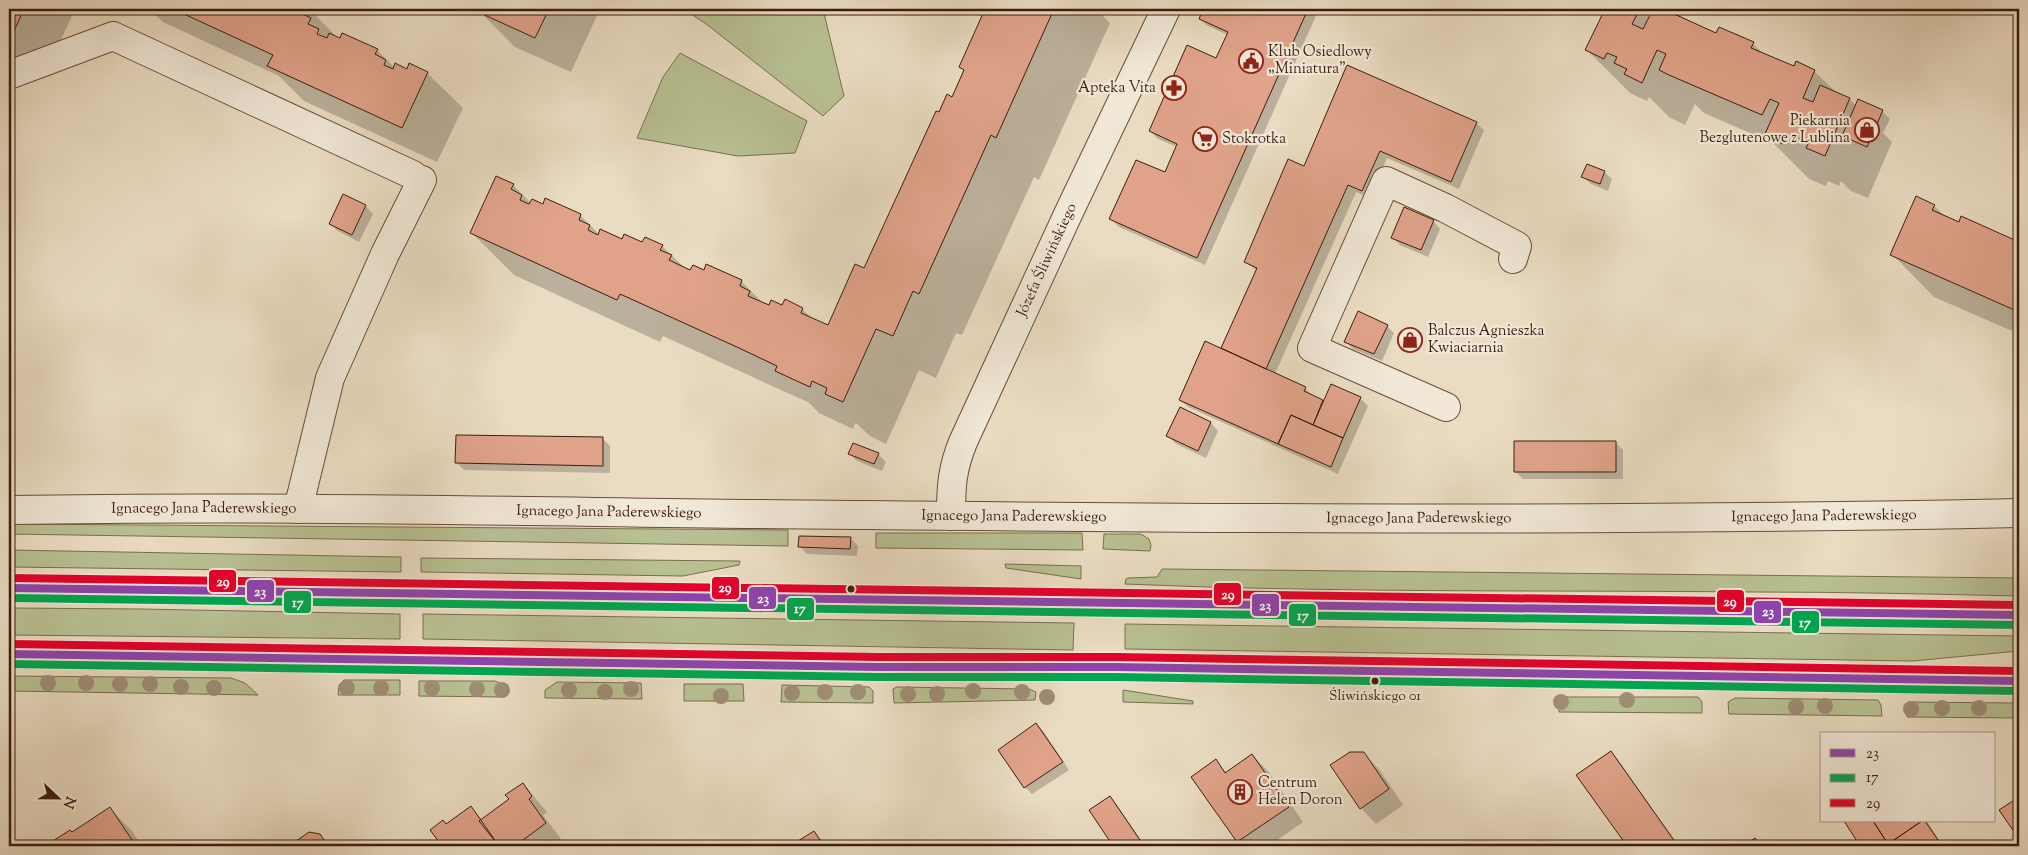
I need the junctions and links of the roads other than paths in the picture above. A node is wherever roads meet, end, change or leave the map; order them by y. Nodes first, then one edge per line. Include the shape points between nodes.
1 (1166, 9) edge
2 (9, 75) edge
3 (1513, 260) dead end
4 (1446, 407) dead end
5 (298, 509) junction
6 (9, 510) edge
7 (2019, 513) edge
8 (951, 516) junction
9 (9, 588) edge
10 (2019, 615) edge
11 (9, 654) edge
12 (2019, 682) edge

1 - 8 street, Józefa Śliwińskiego via 963,442 954,465
2 - 5 street via 113,36 418,178 330,378
3 - 4 street via 1517,246 1386,181 1312,348
5 - 6 street, Ignacego Jana Paderewskiego
5 - 8 street, Ignacego Jana Paderewskiego
7 - 8 street, Ignacego Jana Paderewskiego via 1755,519
9 - 10 street
11 - 12 street

